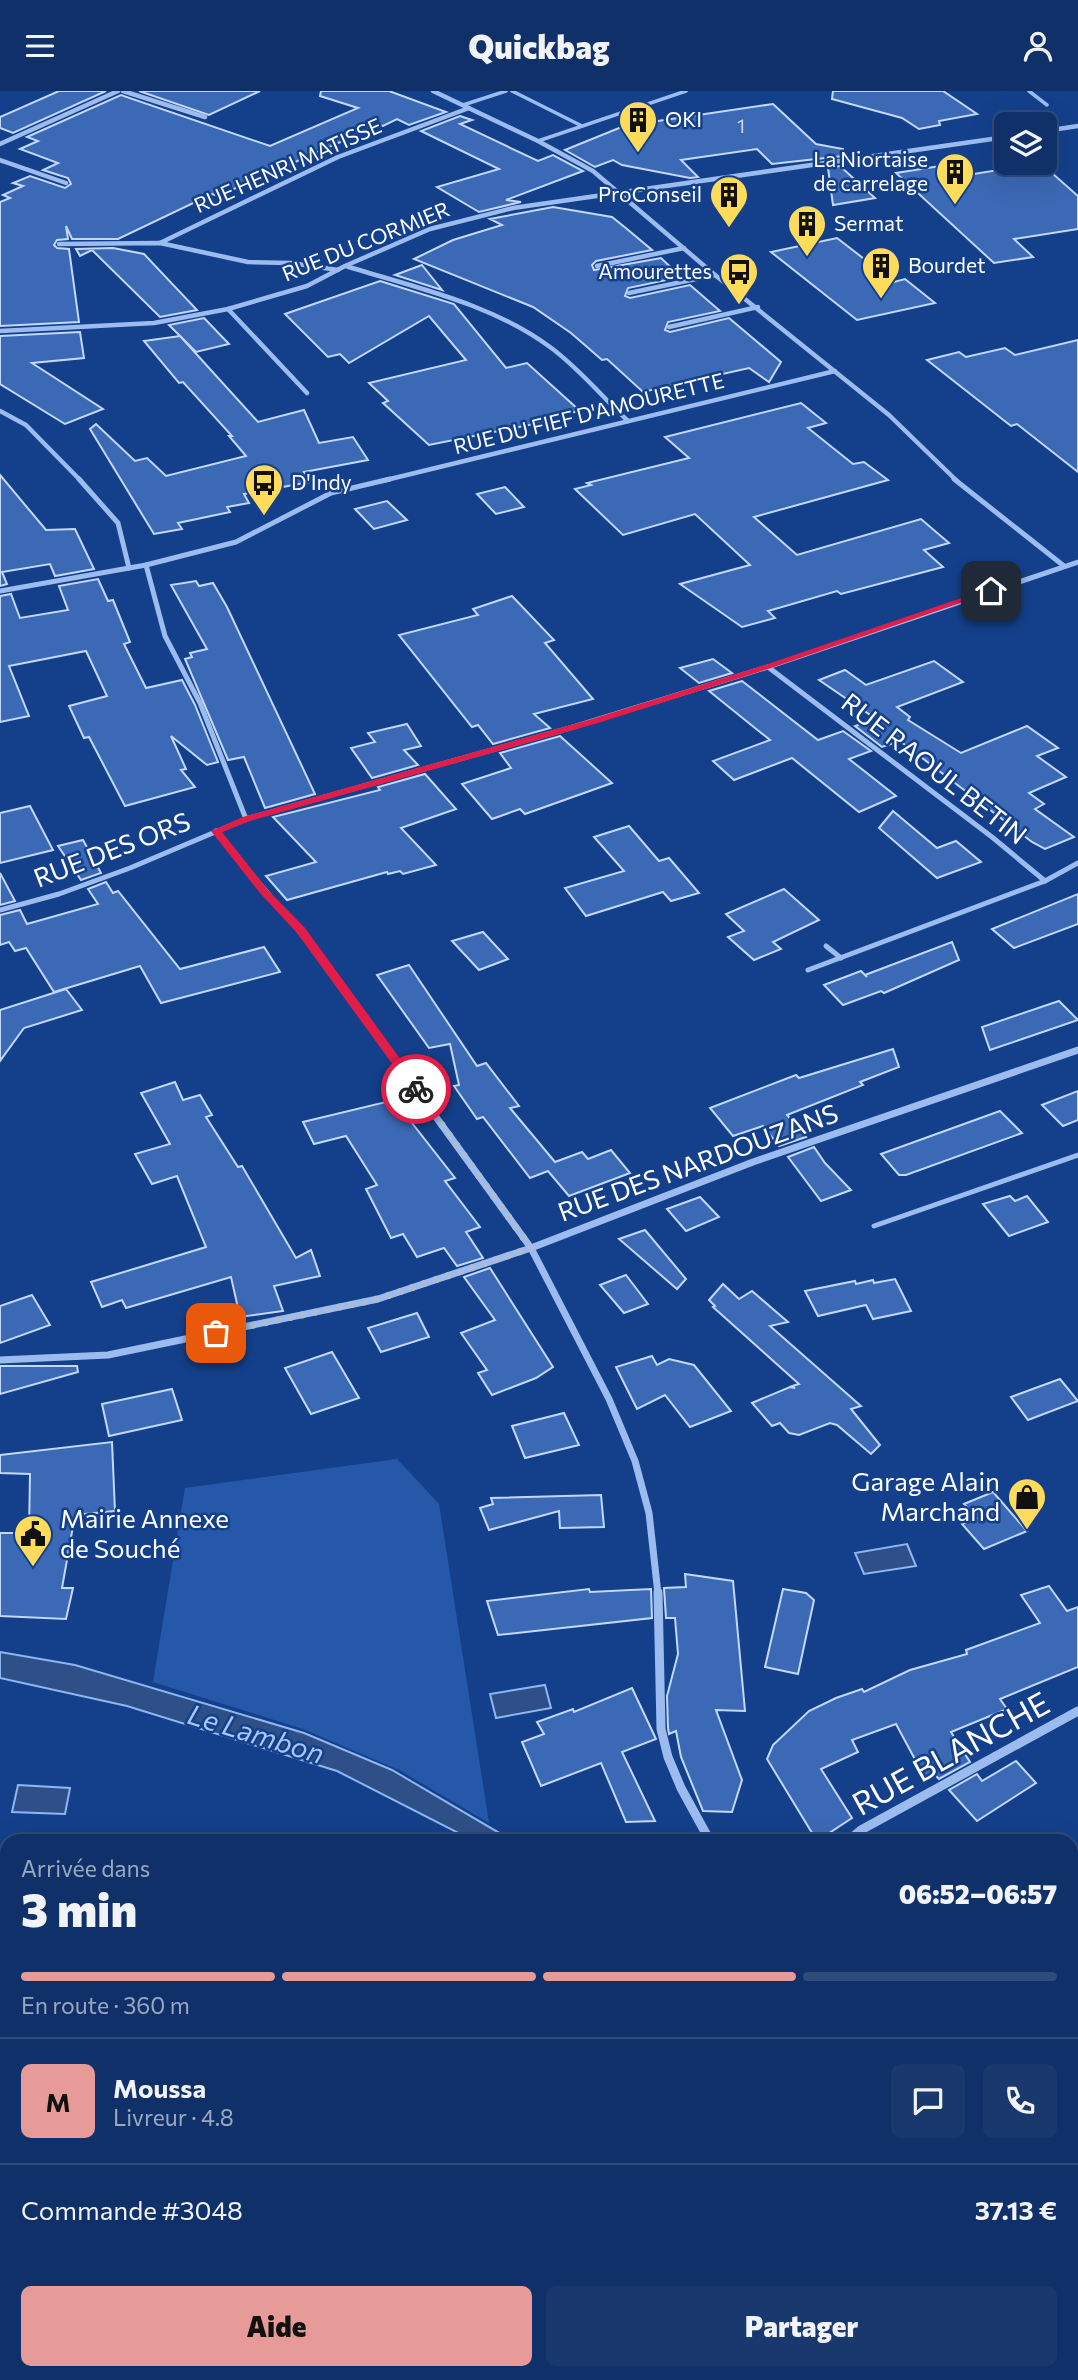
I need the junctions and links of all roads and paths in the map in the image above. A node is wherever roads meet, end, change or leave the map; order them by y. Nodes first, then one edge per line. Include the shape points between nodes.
1 (121, 91) edge
2 (433, 91) edge
3 (506, 91) edge
4 (512, 91) edge
5 (686, 91) edge
6 (1029, 91) edge
7 (1047, 105) dead end
8 (466, 106) junction
9 (205, 117) dead end
10 (582, 126) junction
11 (1078, 127) edge
12 (1057, 130) edge
13 (994, 139) edge
14 (538, 141) junction
15 (0, 143) edge
16 (0, 160) edge
17 (66, 183) dead end
18 (620, 193) junction
19 (160, 243) junction
20 (59, 244) dead end
21 (684, 248) junction
22 (345, 266) junction
23 (597, 266) dead end
24 (339, 270) junction
25 (715, 275) junction
26 (629, 293) dead end
27 (758, 307) junction
28 (228, 309) junction
29 (668, 327) dead end
30 (0, 331) edge
31 (835, 371) junction
32 (307, 393) dead end
33 (0, 411) edge
34 (628, 421) junction
35 (1078, 562) edge
36 (146, 565) junction
37 (1064, 566) junction
38 (128, 568) junction
39 (0, 591) edge
40 (768, 667) junction
41 (246, 819) junction
42 (216, 831) junction
43 (1078, 863) edge
44 (1045, 881) junction
45 (0, 911) edge
46 (825, 946) dead end
47 (841, 958) junction
48 (808, 970) dead end
49 (1078, 1050) edge
50 (1078, 1155) edge
51 (874, 1226) dead end
52 (531, 1248) junction
53 (0, 1360) edge
54 (1078, 1711) edge
55 (706, 1834) edge
56 (857, 1834) edge

1 - 9 street
1 - 15 street
2 - 8 street
3 - 8 lane
4 - 10 lane
5 - 10 lane
6 - 7 lane
8 - 14 street
8 - 19 street, RUE HENRI MATISSE via 338,157
10 - 14 lane
11 - 12 street
13 - 18 street, RUE DU CORMIER
14 - 18 street via 582,163
16 - 17 street
18 - 21 street
18 - 22 street, RUE DU CORMIER via 472,217 430,229
19 - 20 street
19 - 24 street via 248,262
21 - 23 street
21 - 25 street
22 - 24 street, RUE DU CORMIER
22 - 34 street via 456,297 519,326 551,347
24 - 28 street, RUE DU CORMIER via 307,286
25 - 26 street
25 - 27 street
27 - 29 street
27 - 31 street
28 - 30 street, RUE DU CORMIER via 154,323
28 - 32 street
31 - 34 street, RUE DU FIEF D'AMOURETTE
31 - 37 street via 889,415 939,466
33 - 38 street via 26,425 118,523
34 - 36 street, RUE DU FIEF D'AMOURETTE via 331,493 236,542
35 - 37 street, RUE DES ORS
36 - 38 street, RUE DU FIEF D'AMOURETTE
36 - 41 street via 165,636 200,703
37 - 40 street, RUE DES ORS
38 - 39 street, RUE DU FIEF D'AMOURETTE
40 - 41 street, RUE DES ORS
40 - 44 street, RUE RAOUL BETIN
41 - 42 street, RUE DES ORS
42 - 45 street, RUE DES ORS via 130,868
42 - 52 street via 301,931
43 - 44 street
44 - 47 street
46 - 47 street
47 - 48 street
49 - 52 street, RUE DES NARDOUZANS via 753,1162
50 - 51 lane
52 - 53 street, RUE DES NARDOUZANS via 365,1302 108,1356
52 - 55 street via 610,1399 635,1461 656,1561 661,1730 667,1757
54 - 56 street, RUE BLANCHE

